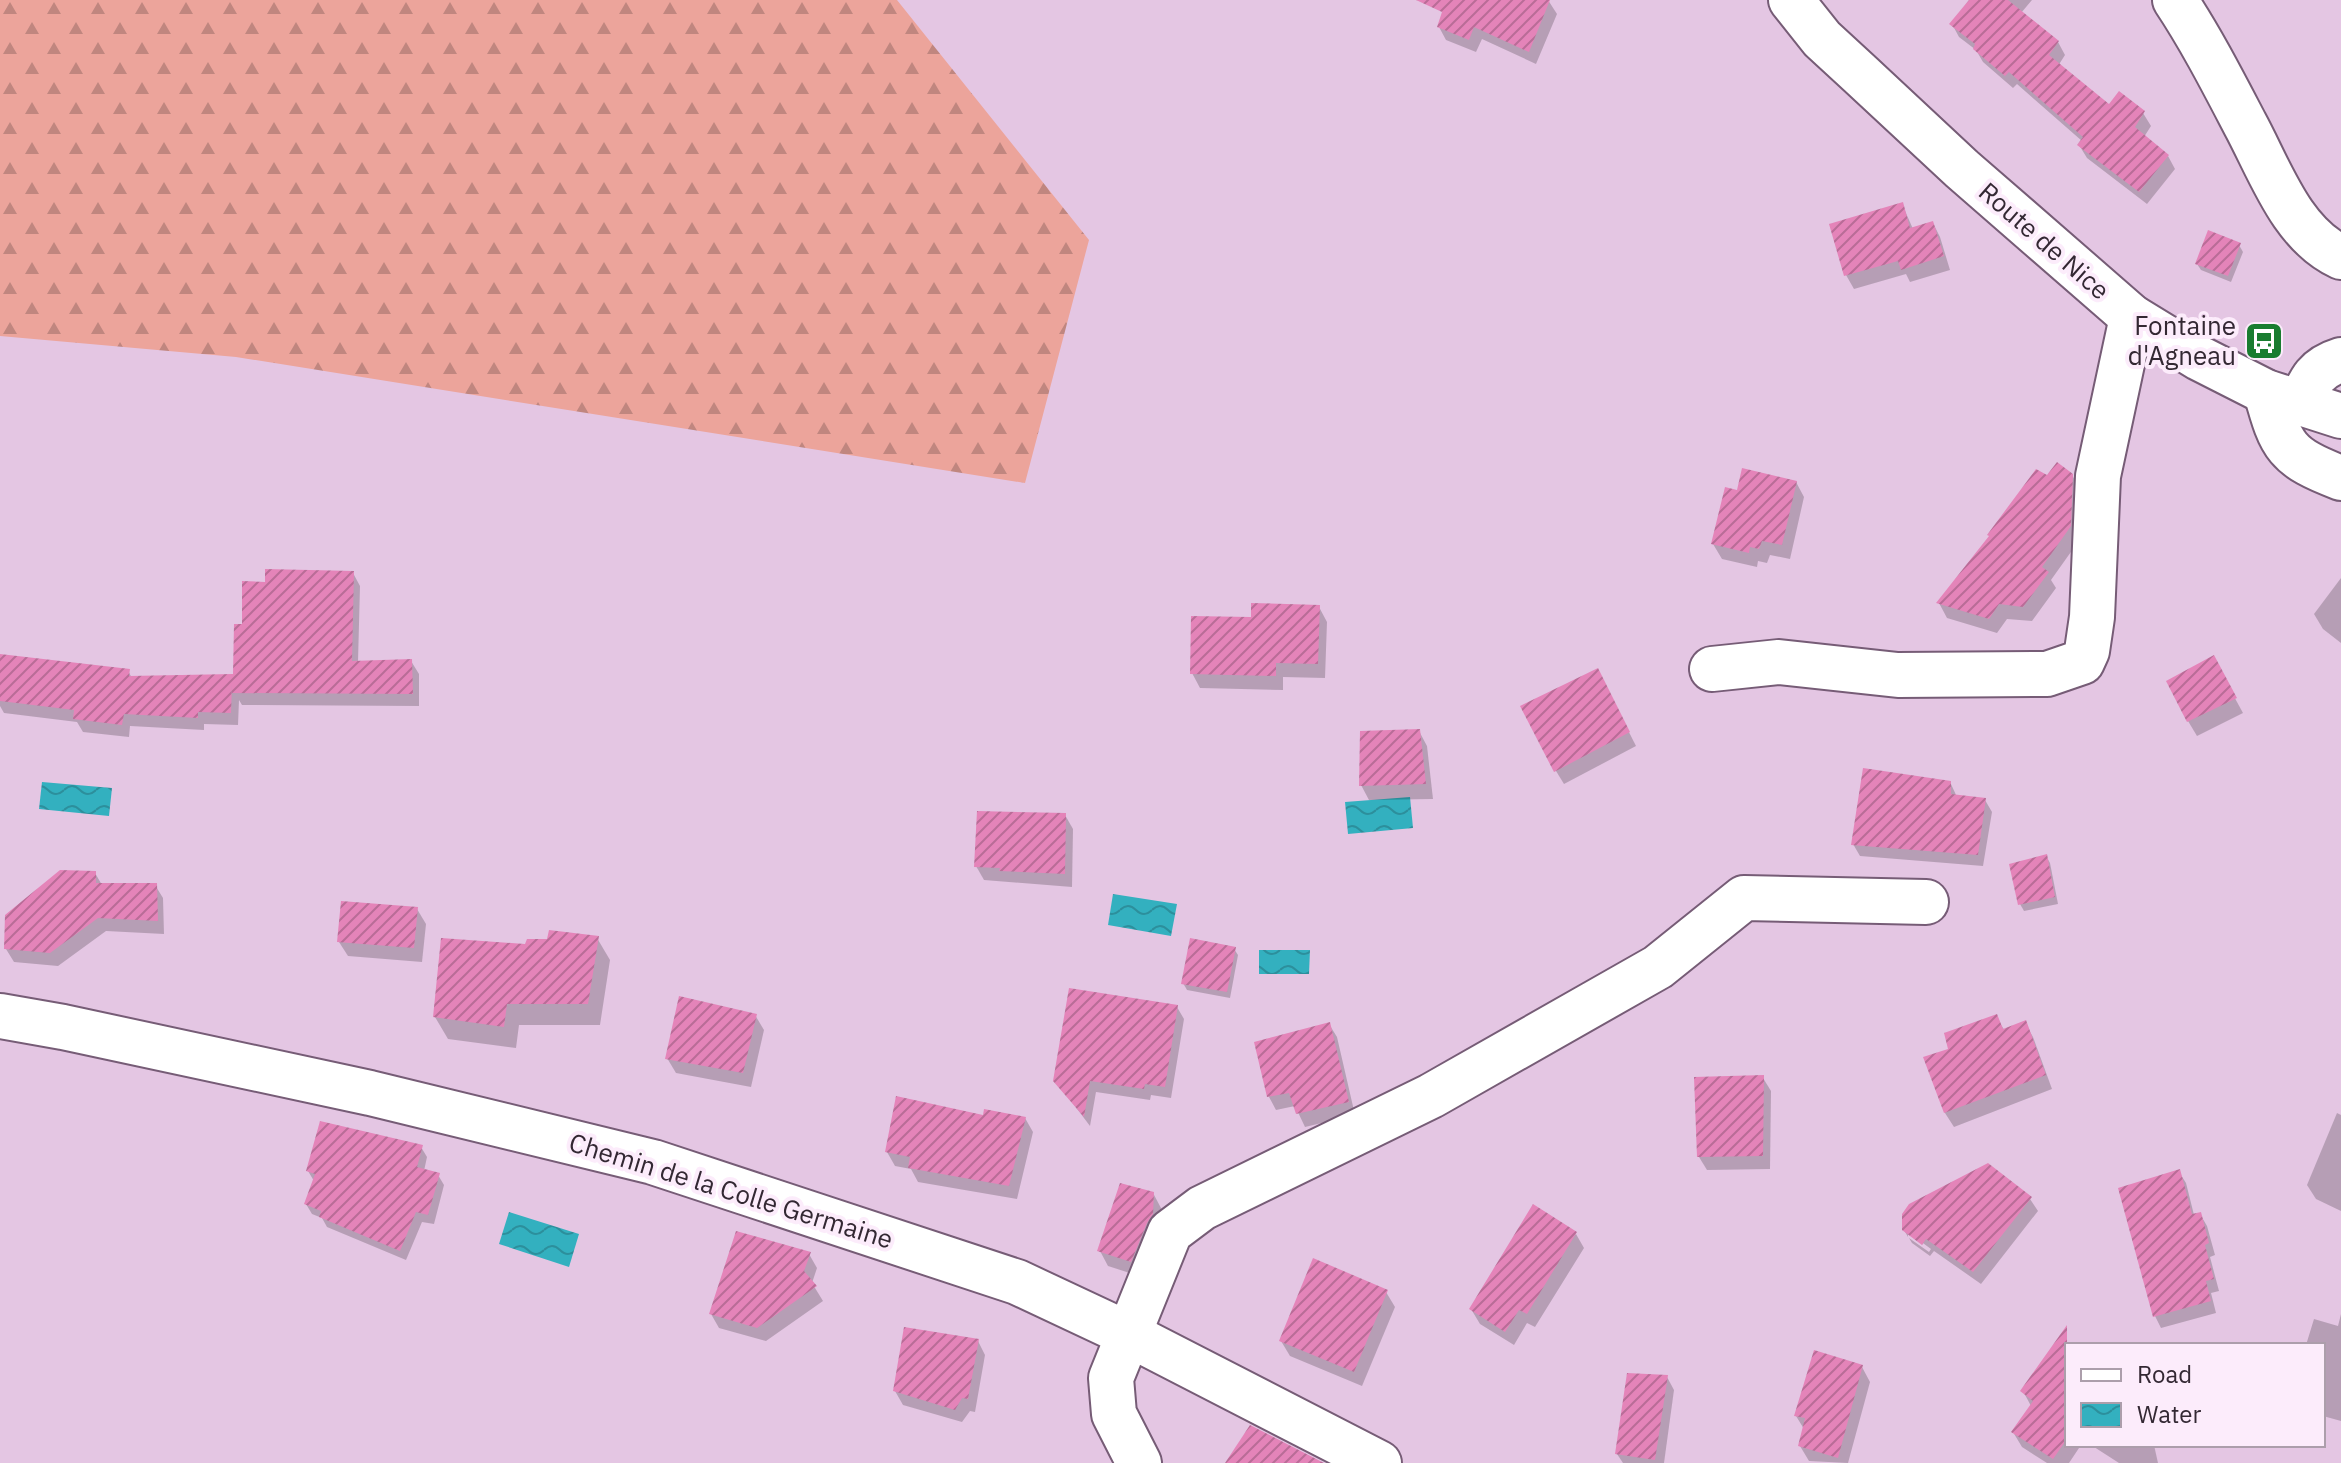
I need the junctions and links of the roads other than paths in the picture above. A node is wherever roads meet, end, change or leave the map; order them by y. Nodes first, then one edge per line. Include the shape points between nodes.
1 (1791, 0) edge
2 (2175, 0) edge
3 (2341, 257) edge
4 (2132, 317) junction
5 (2341, 360) edge
6 (2283, 398) junction
7 (2341, 416) edge
8 (2341, 478) edge
9 (1712, 669) dead end
10 (1926, 902) dead end
11 (0, 1016) edge
12 (1130, 1335) junction
13 (1139, 1463) edge
14 (1379, 1463) edge

1 - 4 street, Route de Nice via 1822,39 1894,106
2 - 3 street via 2293,214 2325,250
4 - 6 street, Route de Nice via 2199,358
4 - 9 street via 2098,476 2092,617 2082,662 2047,674 1898,675 1779,662
5 - 6 street
6 - 7 street, Route de Nice
6 - 8 street via 2277,431 2285,446 2296,457
10 - 12 street via 1744,898 1645,975 1431,1096 1202,1208 1170,1232
11 - 12 street, Chemin de la Colle Germaine via 370,1093 653,1162 1017,1282
12 - 13 street via 1111,1378 1114,1414
12 - 14 street, Chemin de la Colle Germaine

